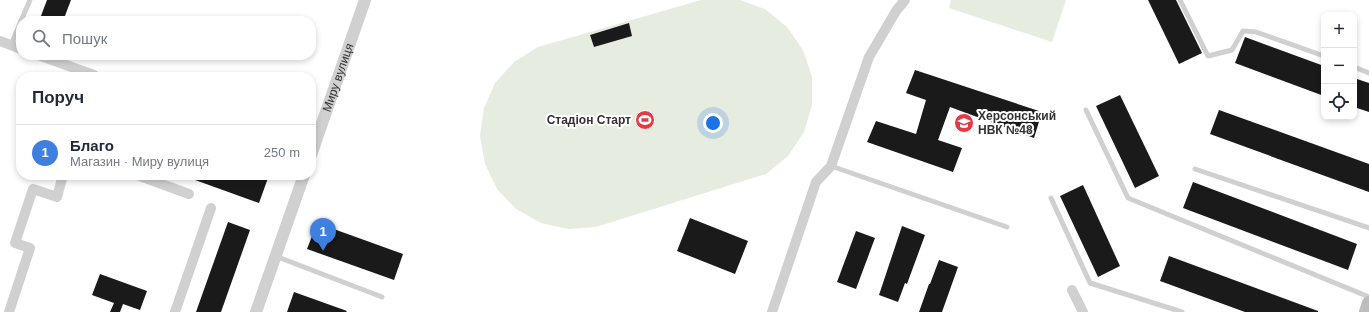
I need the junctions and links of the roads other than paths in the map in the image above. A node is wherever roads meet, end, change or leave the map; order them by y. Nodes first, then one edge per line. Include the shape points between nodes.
1 (30, 0) edge
2 (365, 0) edge
3 (906, 0) edge
4 (1180, 0) edge
5 (23, 16) edge
6 (16, 33) edge
7 (0, 41) edge
8 (11, 45) junction
9 (16, 47) edge
10 (1321, 55) edge
11 (52, 60) edge
12 (1357, 68) edge
13 (86, 72) edge
14 (1369, 73) edge
15 (1086, 110) dead end
16 (316, 141) edge
17 (831, 166) junction
18 (1195, 169) dead end
19 (62, 180) edge
20 (151, 180) edge
21 (302, 180) edge
22 (189, 194) dead end
23 (1051, 198) dead end
24 (212, 208) dead end
25 (1007, 227) dead end
26 (1369, 228) edge
27 (276, 256) junction
28 (1072, 290) dead end
29 (382, 297) dead end
30 (1369, 297) edge
31 (1369, 303) edge
32 (9, 312) edge
33 (175, 312) edge
34 (256, 312) edge
35 (772, 312) edge
36 (1082, 312) edge
37 (1182, 312) edge
38 (1366, 312) edge

1 - 5 lane
2 - 16 street, Миру вулиця
3 - 17 street via 896,11 869,57
4 - 10 lane via 1208,56 1232,50 1243,31 1256,32
6 - 8 lane
7 - 8 street
8 - 9 street
11 - 13 street
12 - 14 lane
15 - 30 lane via 1128,198
17 - 25 lane
17 - 35 street via 816,182
18 - 26 lane
19 - 32 street via 57,197 33,189 15,243 30,248
20 - 22 street
21 - 27 street
23 - 37 lane via 1090,283
24 - 33 street
27 - 29 lane
27 - 34 street
28 - 36 street
31 - 38 main road

